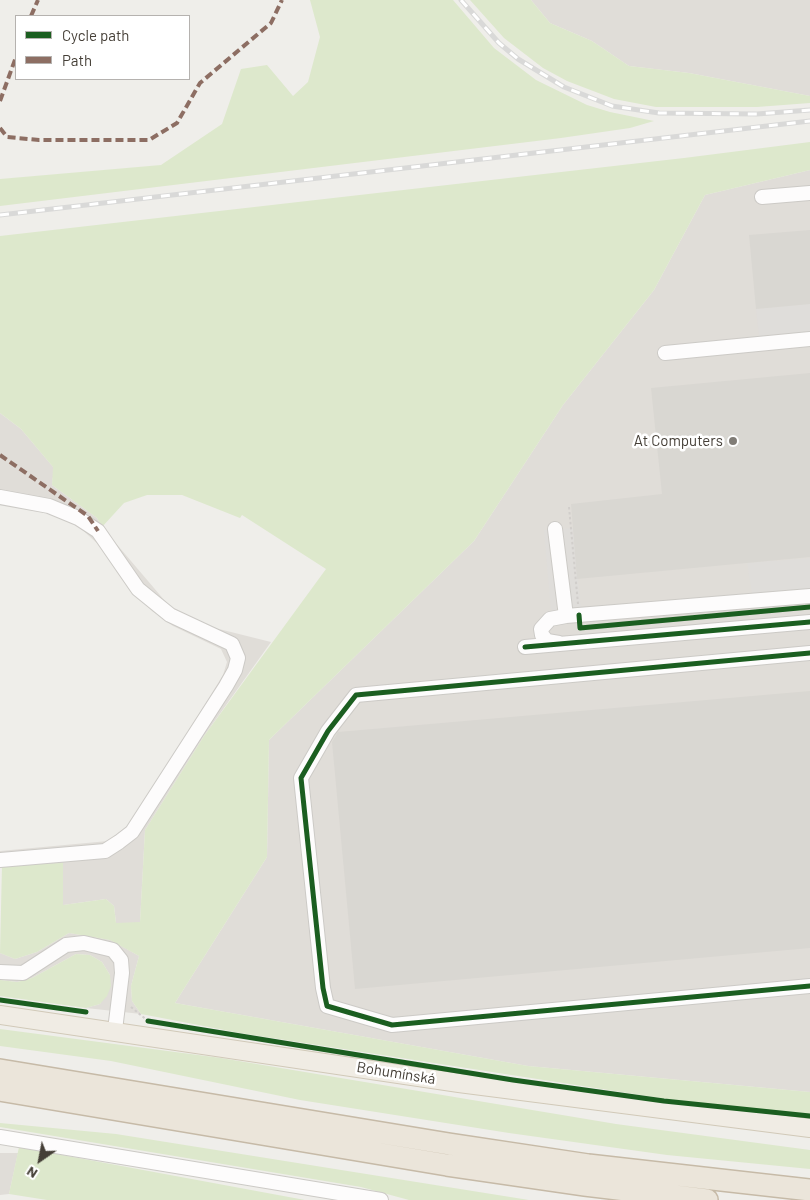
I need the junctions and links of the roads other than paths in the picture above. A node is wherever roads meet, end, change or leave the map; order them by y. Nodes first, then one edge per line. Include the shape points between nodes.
1 (810, 194) edge
2 (762, 198) dead end
3 (810, 339) edge
4 (665, 352) dead end
5 (0, 497) edge
6 (555, 529) dead end
7 (810, 596) edge
8 (572, 616) junction
9 (810, 622) edge
10 (572, 644) junction
11 (525, 647) dead end
12 (810, 653) edge
13 (0, 860) edge
14 (0, 972) edge
15 (810, 986) edge
16 (0, 1015) edge
17 (115, 1030) junction
18 (0, 1070) edge
19 (0, 1090) edge
20 (804, 1127) edge
21 (0, 1137) edge
22 (810, 1190) edge
23 (380, 1200) edge
24 (707, 1200) edge

1 - 2 street
3 - 4 street
5 - 13 street via 49,506 98,531 138,589 170,615 232,644 238,658 226,686 132,832 105,851
6 - 8 street
7 - 8 street
8 - 10 street via 546,620 541,632 547,641
9 - 10 street
10 - 11 street
12 - 15 street via 356,696 328,732 301,778 327,1006 392,1025
14 - 17 street via 23,972 66,945 84,943 113,950 121,960 122,972
16 - 17 main road, Bohumínská
17 - 20 main road, Bohumínská via 459,1083
18 - 22 highway via 588,1165
19 - 24 highway via 447,1165
21 - 23 street

